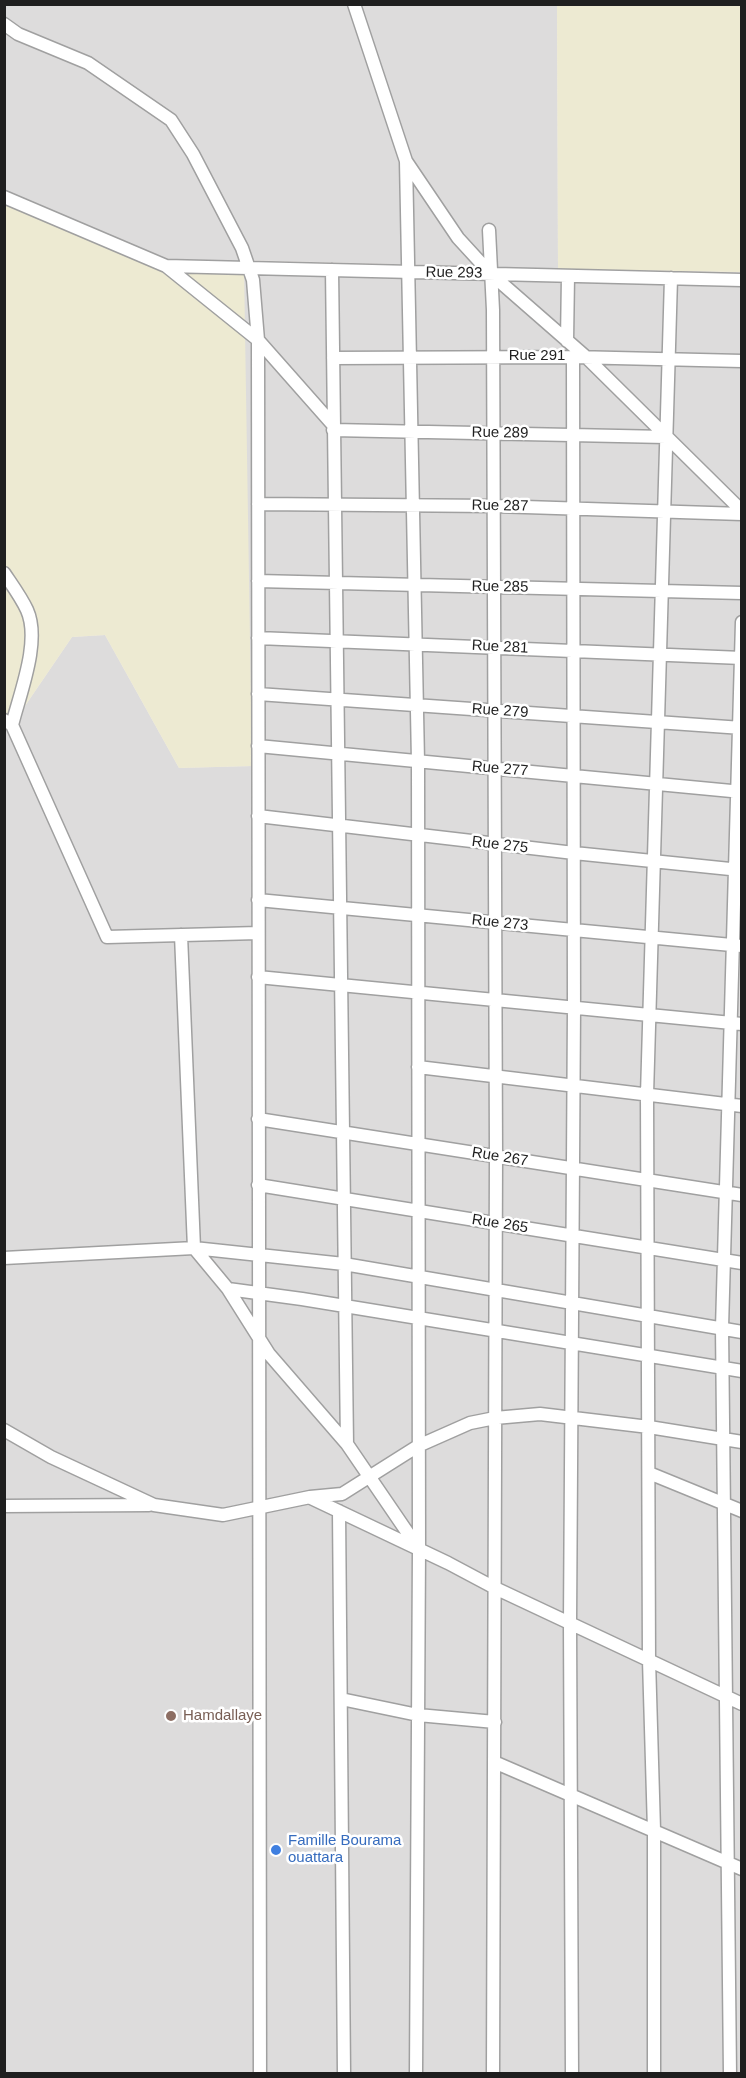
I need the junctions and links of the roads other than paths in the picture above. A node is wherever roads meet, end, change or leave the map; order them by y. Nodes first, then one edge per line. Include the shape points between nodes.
1 (354, 4) edge
2 (4, 24) edge
3 (406, 161) junction
4 (4, 197) edge
5 (489, 230) dead end
6 (166, 266) junction
7 (249, 268) junction
8 (332, 270) junction
9 (408, 272) junction
10 (491, 274) junction
11 (568, 276) junction
12 (671, 278) junction
13 (741, 280) edge
14 (258, 340) junction
15 (567, 341) junction
16 (493, 356) junction
17 (410, 357) junction
18 (579, 357) junction
19 (333, 358) junction
20 (668, 359) junction
21 (741, 361) edge
22 (334, 428) junction
23 (412, 432) junction
24 (494, 433) junction
25 (574, 435) junction
26 (666, 438) junction
27 (258, 504) junction
28 (334, 504) junction
29 (413, 505) junction
30 (494, 506) junction
31 (574, 508) junction
32 (664, 512) junction
33 (741, 513) edge
34 (4, 573) edge
35 (258, 581) junction
36 (336, 583) junction
37 (414, 585) junction
38 (494, 587) junction
39 (574, 589) junction
40 (662, 591) junction
41 (741, 593) edge
42 (741, 622) edge
43 (258, 638) junction
44 (336, 640) junction
45 (416, 643) junction
46 (495, 647) junction
47 (574, 650) junction
48 (660, 654) junction
49 (741, 658) edge
50 (258, 694) junction
51 (337, 700) junction
52 (417, 705) junction
53 (495, 711) junction
54 (574, 716) junction
55 (8, 722) edge
56 (658, 722) junction
57 (740, 728) edge
58 (258, 746) junction
59 (338, 753) junction
60 (418, 761) junction
61 (495, 768) junction
62 (574, 776) junction
63 (656, 784) junction
64 (739, 792) edge
65 (258, 816) junction
66 (339, 826) junction
67 (418, 835) junction
68 (495, 844) junction
69 (574, 853) junction
70 (654, 862) junction
71 (738, 870) edge
72 (258, 900) junction
73 (340, 907) junction
74 (418, 914) junction
75 (496, 922) junction
76 (574, 930) junction
77 (258, 933) junction
78 (181, 935) junction
79 (652, 938) junction
80 (737, 946) edge
81 (258, 977) junction
82 (341, 986) junction
83 (418, 993) junction
84 (496, 1000) junction
85 (574, 1008) junction
86 (650, 1015) junction
87 (736, 1023) edge
88 (418, 1067) junction
89 (496, 1077) junction
90 (573, 1086) junction
91 (647, 1095) junction
92 (728, 1104) junction
93 (741, 1106) edge
94 (258, 1119) junction
95 (343, 1132) junction
96 (418, 1144) junction
97 (496, 1156) junction
98 (573, 1168) junction
99 (647, 1180) junction
100 (258, 1185) junction
101 (725, 1193) junction
102 (741, 1195) edge
103 (343, 1199) junction
104 (418, 1211) junction
105 (495, 1223) junction
106 (572, 1235) junction
107 (194, 1248) junction
108 (648, 1248) junction
109 (258, 1255) junction
110 (4, 1258) edge
111 (724, 1260) junction
112 (741, 1263) edge
113 (344, 1264) junction
114 (418, 1276) junction
115 (228, 1289) junction
116 (496, 1290) junction
117 (258, 1293) junction
118 (572, 1303) junction
119 (345, 1306) junction
120 (648, 1316) junction
121 (418, 1318) junction
122 (722, 1328) junction
123 (496, 1330) junction
124 (741, 1332) edge
125 (258, 1336) junction
126 (572, 1343) junction
127 (649, 1355) junction
128 (723, 1368) junction
129 (741, 1371) edge
130 (495, 1418) junction
131 (572, 1418) junction
132 (648, 1427) junction
133 (4, 1430) edge
134 (723, 1440) junction
135 (741, 1442) edge
136 (346, 1444) junction
137 (418, 1446) junction
138 (649, 1473) junction
139 (371, 1477) junction
140 (310, 1497) junction
141 (154, 1505) junction
142 (724, 1505) junction
143 (4, 1506) edge
144 (258, 1508) junction
145 (339, 1511) junction
146 (741, 1511) edge
147 (418, 1549) junction
148 (495, 1588) junction
149 (570, 1623) junction
150 (649, 1660) junction
151 (726, 1698) junction
152 (340, 1699) junction
153 (741, 1704) edge
154 (418, 1715) junction
155 (495, 1722) junction
156 (494, 1762) junction
157 (572, 1794) junction
158 (654, 1830) junction
159 (728, 1863) junction
160 (741, 1869) edge
161 (260, 2073) edge
162 (344, 2073) edge
163 (416, 2073) edge
164 (493, 2073) edge
165 (572, 2073) edge
166 (654, 2073) edge
167 (730, 2073) edge

1 - 3 street
2 - 7 street via 18,34 88,63 171,120 193,154
3 - 9 street
3 - 10 street via 458,238
4 - 6 street
5 - 10 street
6 - 7 street, Rue 293
6 - 14 street
7 - 8 street, Rue 293
7 - 14 street
8 - 9 street, Rue 293
8 - 19 street
9 - 10 street, Rue 293
9 - 17 street
10 - 11 street, Rue 293
10 - 15 street
10 - 16 street
11 - 12 street, Rue 293
11 - 15 street
12 - 13 street, Rue 293
12 - 20 street
14 - 22 street
14 - 27 street
15 - 18 street
16 - 17 street, Rue 291
16 - 18 street, Rue 291
16 - 24 street
17 - 19 street, Rue 291
17 - 23 street
18 - 20 street, Rue 291
18 - 25 street
18 - 26 street
19 - 22 street
20 - 21 street, Rue 291
20 - 26 street
22 - 23 street, Rue 289
22 - 28 street
23 - 24 street, Rue 289
23 - 29 street
24 - 25 street, Rue 289
24 - 30 street
25 - 26 street, Rue 289
25 - 31 street
26 - 32 street
26 - 33 street
27 - 28 street, Rue 287
27 - 35 street
28 - 29 street, Rue 287
28 - 36 street
29 - 30 street, Rue 287
29 - 37 street
30 - 31 street, Rue 287
30 - 38 street
31 - 32 street, Rue 287
31 - 39 street
32 - 33 street, Rue 287
32 - 40 street
34 - 55 street via 27,609 32,625 30,656
35 - 36 street, Rue 285
35 - 43 street
36 - 37 street, Rue 285
36 - 44 street
37 - 38 street, Rue 285
37 - 45 street
38 - 39 street, Rue 285
38 - 46 street
39 - 40 street, Rue 285
39 - 47 street
40 - 41 street, Rue 285
40 - 48 street
42 - 49 street
43 - 44 street, Rue 281
43 - 50 street
44 - 45 street, Rue 281
44 - 51 street
45 - 46 street, Rue 281
45 - 52 street
46 - 47 street, Rue 281
46 - 53 street
47 - 48 street, Rue 281
47 - 54 street
48 - 49 street, Rue 281
48 - 56 street
49 - 57 street
50 - 51 street, Rue 279
50 - 58 street
51 - 52 street, Rue 279
51 - 59 street
52 - 53 street, Rue 279
52 - 60 street
53 - 54 street, Rue 279
53 - 61 street
54 - 56 street, Rue 279
54 - 62 street
55 - 78 street via 107,937
56 - 57 street, Rue 279
56 - 63 street
57 - 64 street
58 - 59 street, Rue 277
58 - 65 street
59 - 60 street, Rue 277
59 - 66 street
60 - 61 street, Rue 277
60 - 67 street
61 - 62 street, Rue 277
61 - 68 street
62 - 63 street, Rue 277
62 - 69 street
63 - 64 street, Rue 277
63 - 70 street
64 - 71 street
65 - 66 street, Rue 275
65 - 72 street
66 - 67 street, Rue 275
66 - 73 street
67 - 68 street, Rue 275
67 - 74 street
68 - 69 street, Rue 275
68 - 75 street
69 - 70 street, Rue 275
69 - 76 street
70 - 71 street, Rue 275
70 - 79 street
71 - 80 street
72 - 73 street, Rue 273
72 - 77 street
73 - 74 street, Rue 273
73 - 82 street
74 - 75 street, Rue 273
74 - 83 street
75 - 76 street, Rue 273
75 - 84 street
76 - 79 street, Rue 273
76 - 85 street
77 - 78 street
77 - 81 street
78 - 107 street
79 - 80 street, Rue 273
79 - 86 street
80 - 87 street
81 - 82 street
81 - 94 street
82 - 83 street
82 - 95 street
83 - 84 street
83 - 88 street
84 - 85 street
84 - 89 street
85 - 86 street
85 - 90 street
86 - 87 street
86 - 91 street
87 - 92 street
88 - 89 street
88 - 96 street
89 - 90 street
89 - 97 street
90 - 91 street
90 - 98 street
91 - 92 street
91 - 99 street
92 - 93 street
92 - 101 street
94 - 95 street, Rue 267
94 - 100 street
95 - 96 street, Rue 267
95 - 103 street
96 - 97 street, Rue 267
96 - 104 street
97 - 98 street, Rue 267
97 - 105 street
98 - 99 street, Rue 267
98 - 106 street
99 - 101 street, Rue 267
99 - 108 street
100 - 103 street, Rue 265
100 - 109 street
101 - 102 street, Rue 267
101 - 111 street
103 - 104 street, Rue 265
103 - 113 street
104 - 105 street, Rue 265
104 - 114 street
105 - 106 street, Rue 265
105 - 116 street
106 - 108 street, Rue 265
106 - 118 street
107 - 109 street
107 - 110 street
107 - 115 street
108 - 111 street, Rue 265
108 - 120 street
109 - 113 street
109 - 117 street
111 - 112 street, Rue 265
111 - 122 street
113 - 114 street
113 - 119 street
114 - 116 street
114 - 121 street
115 - 117 street
115 - 125 street
116 - 118 street
116 - 123 street
117 - 119 street
117 - 125 street
118 - 120 street
118 - 126 street
119 - 121 street
119 - 136 street
120 - 122 street
120 - 127 street
121 - 123 street
121 - 137 street
122 - 124 street
122 - 128 street
123 - 126 street
123 - 130 street
125 - 136 street
125 - 144 street
126 - 127 street
126 - 131 street
127 - 128 street
127 - 132 street
128 - 129 street
128 - 134 street
130 - 131 street via 540,1414
130 - 137 street via 470,1423
130 - 148 street
131 - 132 street
131 - 149 street
132 - 134 street
132 - 138 street
133 - 141 street
134 - 135 street
134 - 142 street
136 - 139 street
137 - 139 street
137 - 147 street
138 - 142 street
138 - 150 street
139 - 140 street via 342,1494
139 - 147 street
140 - 144 street
140 - 145 street
141 - 143 street
141 - 144 street via 222,1515
142 - 146 street
142 - 151 street
144 - 161 street
145 - 147 street
145 - 152 street
147 - 148 street
147 - 154 street
148 - 149 street
148 - 155 street
149 - 150 street
149 - 157 street
150 - 151 street
150 - 158 street
151 - 153 street
151 - 159 street
152 - 154 street
152 - 162 street
154 - 155 street
154 - 163 street
155 - 156 street
156 - 157 street
156 - 164 street
157 - 158 street
157 - 165 street
158 - 159 street
158 - 166 street
159 - 160 street
159 - 167 street

